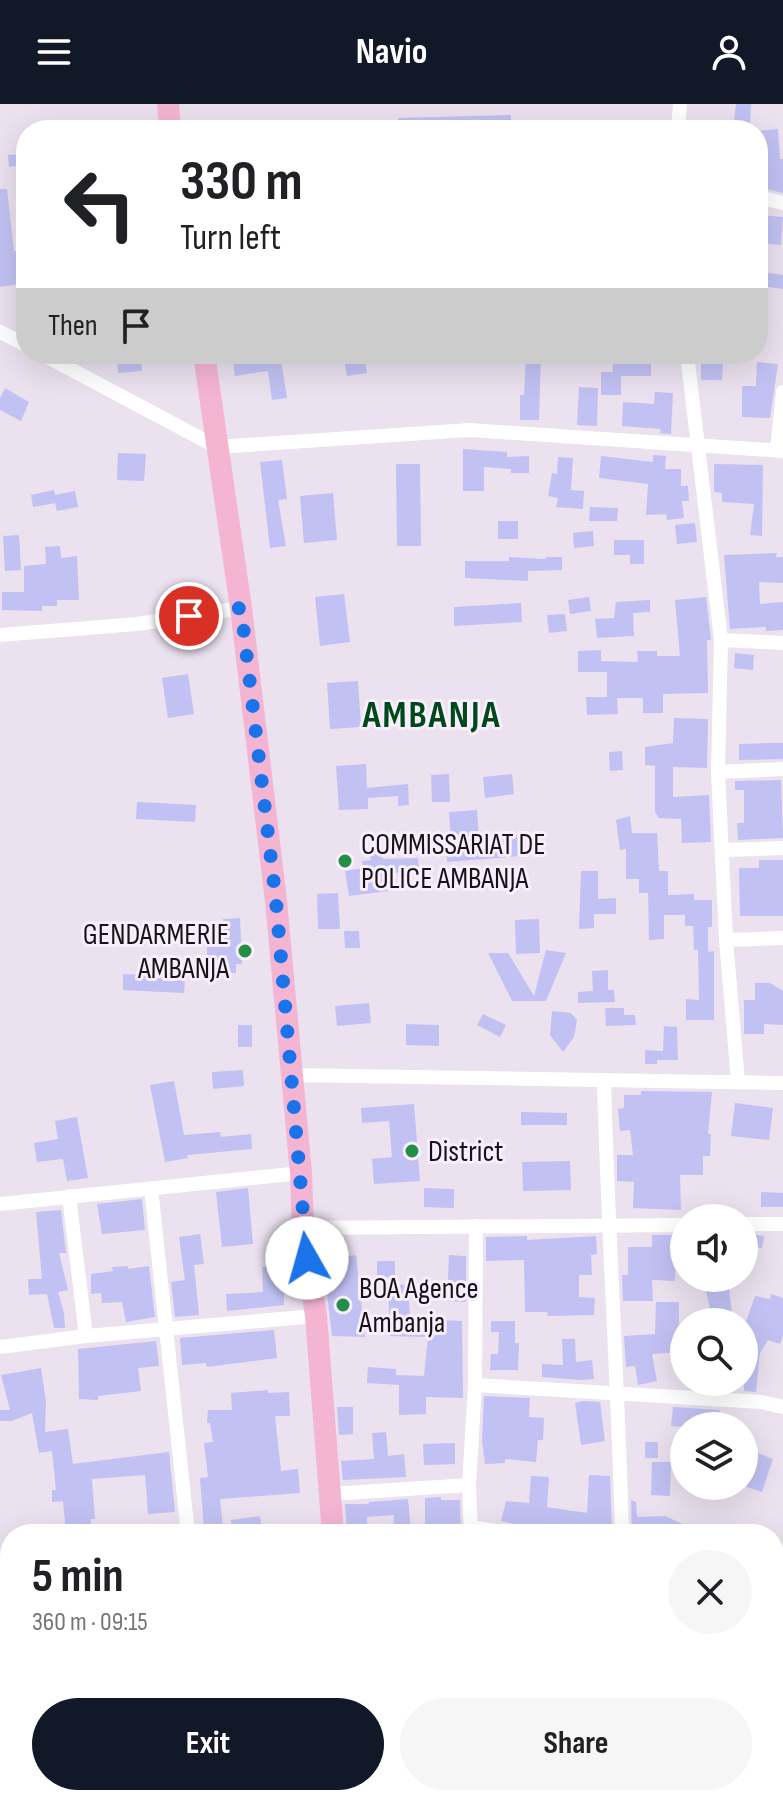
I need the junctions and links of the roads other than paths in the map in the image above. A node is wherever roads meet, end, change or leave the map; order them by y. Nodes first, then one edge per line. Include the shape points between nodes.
1 (61, 364) edge
2 (205, 364) edge
3 (688, 364) edge
4 (783, 392) edge
5 (698, 444) junction
6 (217, 447) junction
7 (780, 450) edge
8 (241, 608) junction
9 (0, 635) edge
10 (721, 640) junction
11 (783, 643) edge
12 (783, 769) edge
13 (718, 772) junction
14 (783, 848) edge
15 (723, 850) junction
16 (783, 938) edge
17 (726, 940) junction
18 (291, 1075) junction
19 (604, 1081) junction
20 (738, 1082) junction
21 (783, 1083) edge
22 (301, 1173) junction
23 (151, 1188) junction
24 (69, 1196) junction
25 (0, 1204) edge
26 (758, 1224) edge
27 (783, 1224) edge
28 (670, 1225) edge
29 (476, 1226) junction
30 (608, 1226) junction
31 (303, 1228) junction
32 (316, 1316) junction
33 (166, 1330) junction
34 (86, 1336) junction
35 (0, 1347) edge
36 (475, 1385) junction
37 (618, 1392) junction
38 (783, 1407) edge
39 (469, 1485) junction
40 (330, 1494) junction
41 (187, 1524) edge
42 (332, 1524) edge
43 (471, 1524) edge
44 (622, 1524) edge

1 - 6 street
2 - 6 main road
3 - 5 street
4 - 7 street
5 - 6 street via 469,430
5 - 7 street
5 - 10 street
6 - 8 main road
8 - 9 street via 137,624
8 - 18 main road
10 - 11 street
10 - 13 street
12 - 13 street
13 - 15 street
14 - 15 street
15 - 17 street
16 - 17 street
17 - 20 street
18 - 19 street
18 - 22 main road
19 - 20 street
19 - 30 street
20 - 21 street
22 - 23 street
22 - 31 main road
23 - 24 street
23 - 33 street
24 - 25 street
24 - 34 street
26 - 27 street
28 - 30 street
29 - 30 street
29 - 31 street
29 - 36 street
30 - 37 street
31 - 32 main road
32 - 33 street
32 - 40 main road
33 - 34 street
33 - 41 street
34 - 35 street
36 - 37 street
36 - 39 street
37 - 38 street
37 - 44 street
39 - 40 street
39 - 43 street
40 - 42 main road

